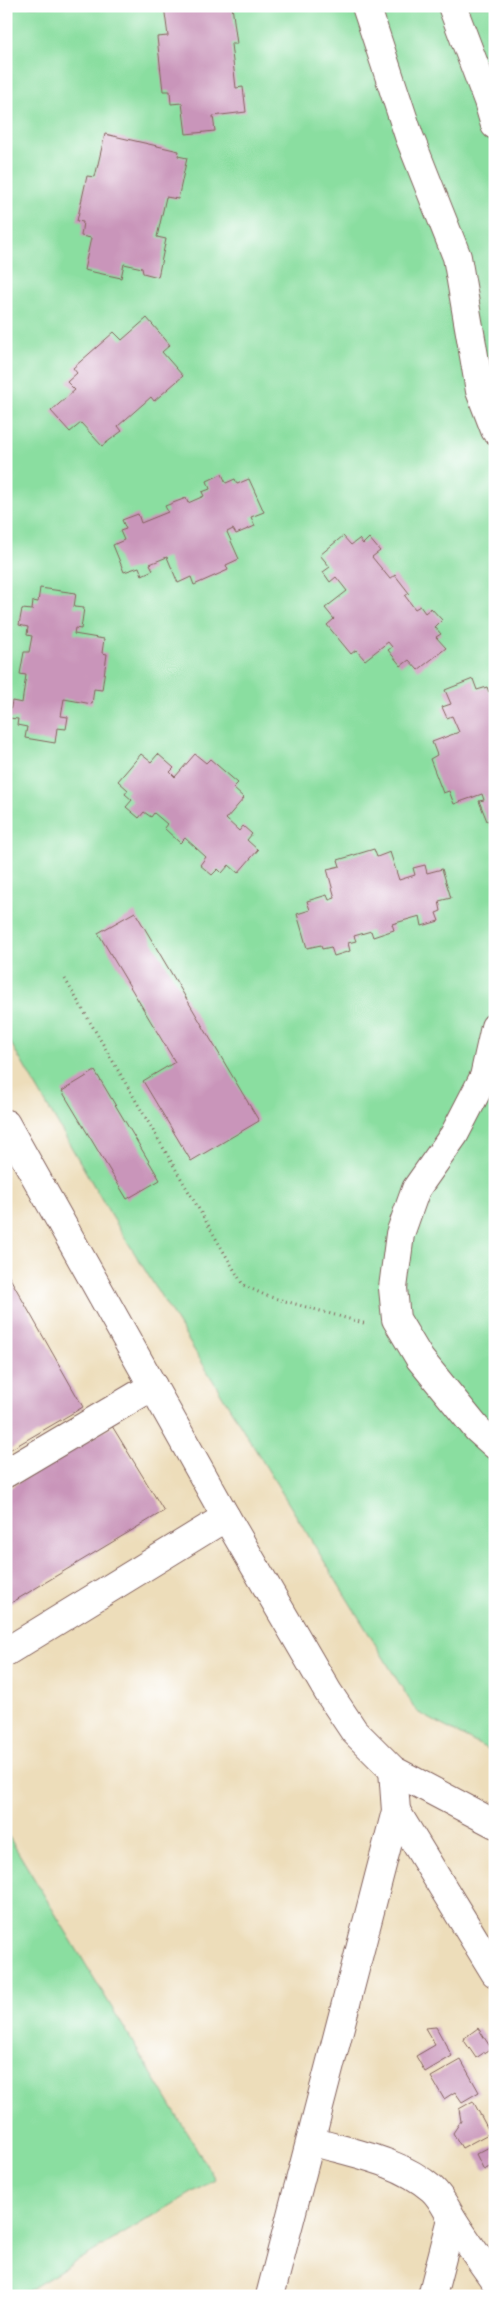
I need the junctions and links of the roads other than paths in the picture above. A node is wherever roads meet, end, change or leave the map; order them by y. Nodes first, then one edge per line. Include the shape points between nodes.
1 (366, 6) edge
2 (452, 6) edge
3 (495, 125) edge
4 (495, 430) edge
5 (495, 1027) edge
6 (6, 1124) edge
7 (153, 1386) junction
8 (495, 1445) edge
9 (6, 1473) edge
10 (226, 1517) junction
11 (6, 1652) edge
12 (393, 1770) junction
13 (396, 1811) junction
14 (495, 1824) edge
15 (495, 1973) edge
16 (311, 2141) junction
17 (452, 2219) junction
18 (495, 2280) edge
19 (270, 2296) edge
20 (432, 2296) edge

1 - 4 street via 409,136 456,257 480,391
2 - 3 street
5 - 8 street via 484,1077 454,1135 416,1189 400,1234 393,1288 396,1319 420,1359 477,1429
6 - 7 street
7 - 9 street
7 - 10 street
10 - 11 street
10 - 12 street via 354,1731
12 - 13 street
12 - 14 street
13 - 15 street
13 - 16 street
16 - 17 street via 390,2164 412,2174 432,2189
16 - 19 street
17 - 18 street
17 - 20 street

